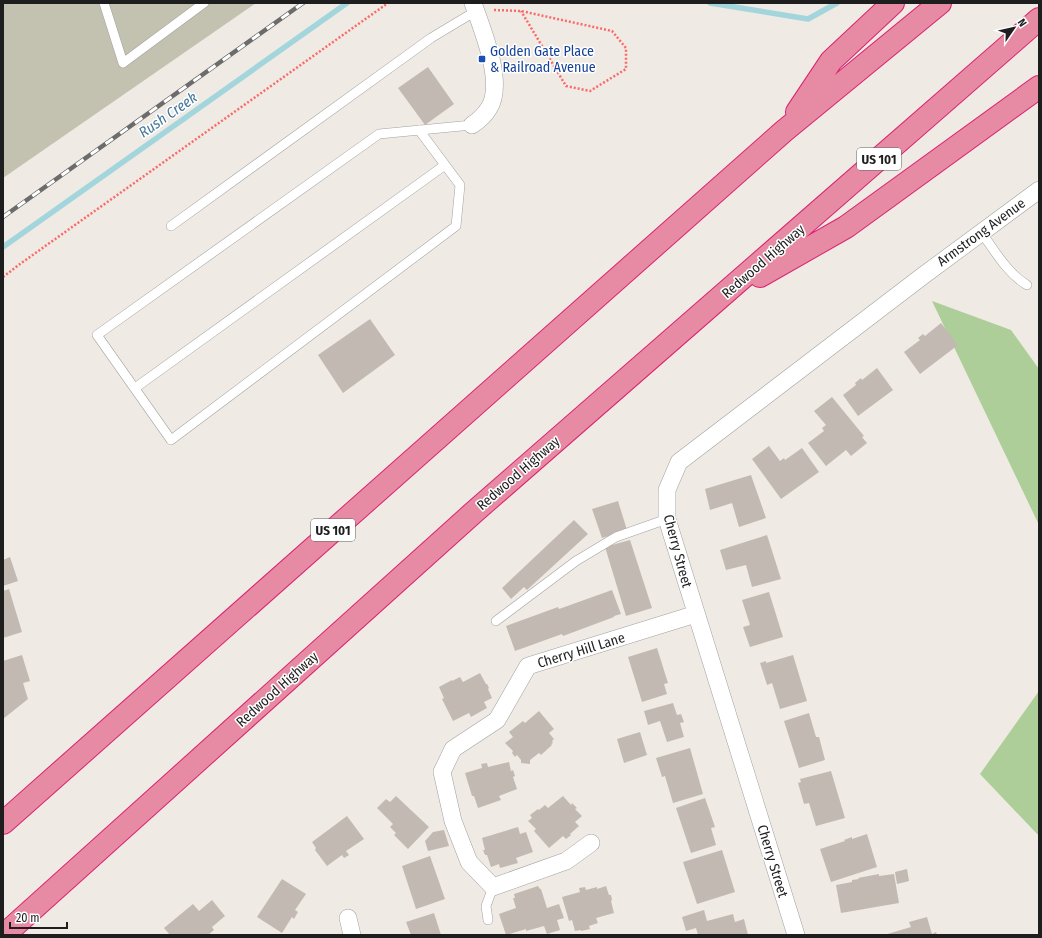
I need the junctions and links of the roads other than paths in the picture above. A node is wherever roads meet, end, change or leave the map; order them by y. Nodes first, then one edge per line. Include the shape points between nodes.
1 (204, 3) edge
2 (893, 3) edge
3 (940, 3) edge
4 (106, 4) edge
5 (474, 7) edge
6 (1039, 19) edge
7 (1039, 87) edge
8 (472, 125) joint
9 (419, 130) junction
10 (784, 131) junction
11 (444, 165) junction
12 (1039, 190) edge
13 (171, 226) dead end
14 (981, 232) junction
15 (924, 275) joint
16 (1027, 285) dead end
17 (719, 300) junction
18 (135, 388) junction
19 (667, 519) junction
20 (696, 614) junction
21 (496, 621) dead end
22 (3, 824) edge
23 (591, 843) dead end
24 (493, 887) junction
25 (348, 918) dead end
26 (488, 920) dead end
27 (4, 935) edge
28 (352, 935) edge
29 (796, 935) edge

1 - 4 lane via 123,63
2 - 10 highway via 831,61
3 - 10 highway, US 101
5 - 8 street via 491,56 494,95 490,108
5 - 13 lane
6 - 17 highway, Redwood Highway / US 101
7 - 17 highway via 846,227
8 - 9 lane
9 - 11 lane
9 - 18 lane via 379,134 97,335
10 - 22 highway, US 101
11 - 18 lane
11 - 18 lane via 460,185 456,226 171,440
12 - 14 street, Armstrong Avenue
14 - 15 street, Armstrong Avenue
14 - 16 lane via 1008,269
15 - 19 street, Cherry Street via 679,462 667,490
17 - 27 highway, Redwood Highway / US 101 via 473,512
19 - 20 street, Cherry Street
19 - 21 lane via 616,537 576,560
20 - 24 street, Cherry Hill Lane via 528,666 497,720 453,749 442,772 453,821 469,862
20 - 29 street, Cherry Street
23 - 24 street via 566,861
24 - 26 lane via 486,906
25 - 28 street

